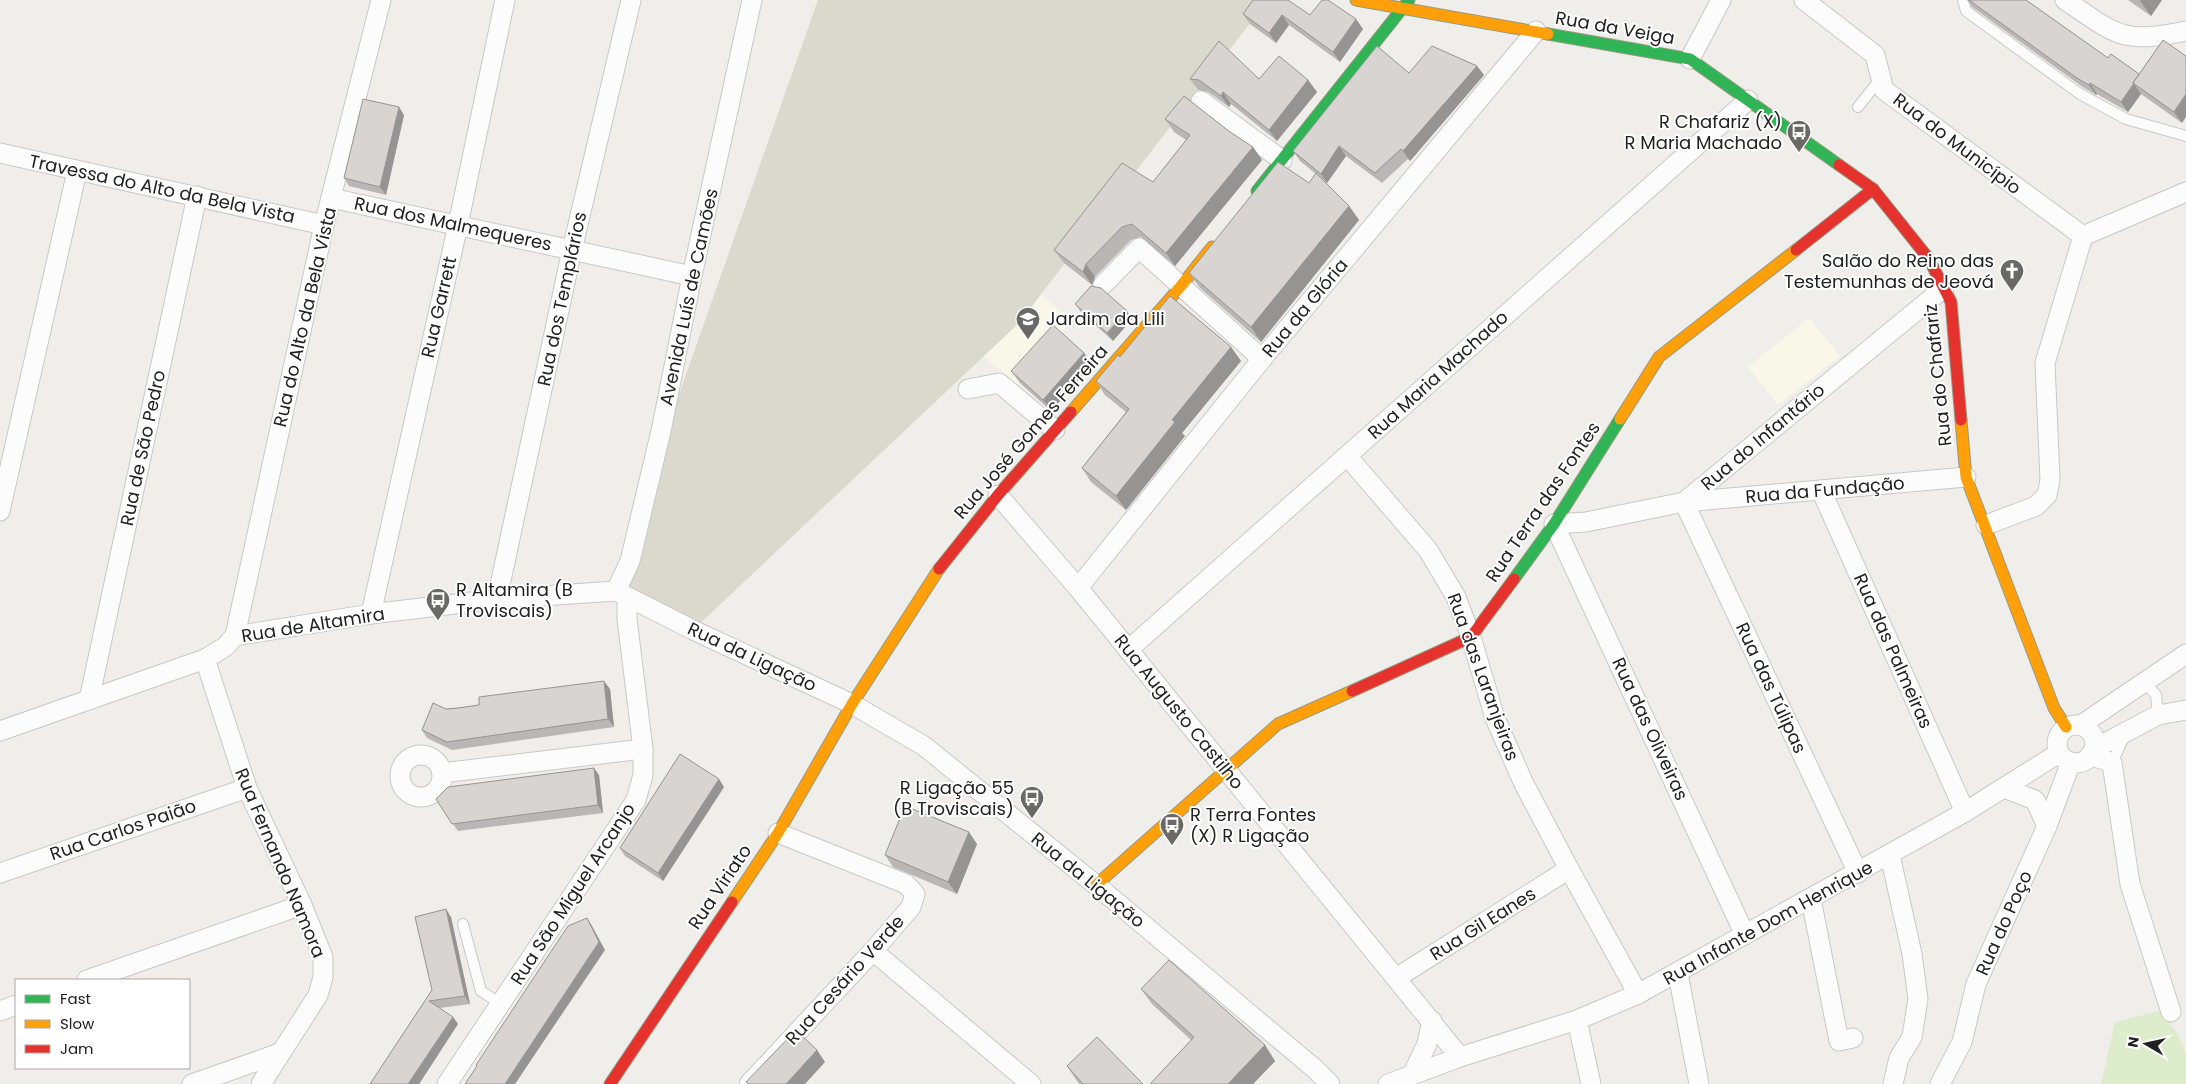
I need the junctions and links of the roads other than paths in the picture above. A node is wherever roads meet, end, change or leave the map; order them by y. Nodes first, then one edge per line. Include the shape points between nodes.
1 (381, 0) edge
2 (505, 0) edge
3 (631, 0) edge
4 (752, 0) edge
5 (1356, 0) edge
6 (1721, 0) edge
7 (1804, 0) edge
8 (1963, 0) edge
9 (2066, 0) edge
10 (1406, 4) edge
11 (2186, 31) edge
12 (1536, 32) junction
13 (1690, 59) junction
14 (1881, 78) junction
15 (1748, 100) junction
16 (1201, 101) dead end
17 (1858, 107) dead end
18 (2186, 136) edge
19 (0, 154) edge
20 (1282, 160) junction
21 (77, 171) junction
22 (1873, 189) junction
23 (2186, 192) edge
24 (197, 196) junction
25 (1252, 197) edge
26 (331, 198) junction
27 (324, 225) junction
28 (458, 225) junction
29 (2083, 236) junction
30 (1217, 242) edge
31 (572, 250) junction
32 (692, 276) junction
33 (1103, 285) dead end
34 (1181, 286) junction
35 (1944, 288) junction
36 (1262, 359) junction
37 (968, 389) dead end
38 (1055, 430) junction
39 (8, 439) edge
40 (1347, 456) junction
41 (1720, 472) junction
42 (1966, 477) junction
43 (1821, 490) junction
44 (998, 495) junction
45 (1728, 498) junction
46 (1684, 502) junction
47 (0, 511) edge
48 (1554, 524) junction
49 (1986, 525) junction
50 (1078, 588) junction
51 (621, 594) junction
52 (497, 599) junction
53 (371, 614) junction
54 (235, 636) junction
55 (1471, 638) junction
56 (1128, 650) junction
57 (2186, 654) edge
58 (205, 659) junction
59 (2146, 683) junction
60 (88, 700) junction
61 (852, 704) junction
62 (2186, 710) edge
63 (2158, 715) junction
64 (2073, 726) junction
65 (0, 731) edge
66 (2127, 732) junction
67 (643, 749) junction
68 (2092, 752) junction
69 (2065, 757) junction
70 (2112, 763) junction
71 (1226, 770) junction
72 (442, 774) dead end
73 (247, 788) junction
74 (2004, 788) junction
75 (1965, 812) junction
76 (2047, 826) junction
77 (778, 833) junction
78 (1890, 855) junction
79 (1569, 870) junction
80 (0, 873) edge
81 (1858, 873) junction
82 (1096, 885) junction
83 (1811, 899) junction
84 (302, 905) junction
85 (463, 924) dead end
86 (1745, 935) junction
87 (873, 952) junction
88 (1678, 974) junction
89 (1396, 978) junction
90 (90, 979) edge
91 (1638, 994) junction
92 (500, 1004) junction
93 (15, 1005) edge
94 (0, 1011) edge
95 (2171, 1012) dead end
96 (1577, 1020) junction
97 (1432, 1021) junction
98 (1853, 1038) dead end
99 (280, 1053) junction
100 (1460, 1057) junction
101 (1401, 1081) edge
102 (192, 1084) edge
103 (261, 1084) edge
104 (448, 1084) edge
105 (610, 1084) edge
106 (749, 1084) edge
107 (1031, 1084) edge
108 (1330, 1084) edge
109 (1590, 1084) edge
110 (1698, 1084) edge
111 (1893, 1084) edge
112 (1940, 1084) edge

1 - 26 street, Rua do Alto da Bela Vista
2 - 28 street, Rua Garrett
3 - 31 street, Rua dos Templários
4 - 32 street, Avenida Luís de Camões
5 - 10 street, Rua da Veiga
6 - 13 street
7 - 14 street, Rua do Município via 1875,56
8 - 18 lane via 1966,11 2080,94 2126,119
9 - 11 street via 2112,32 2129,37 2150,38
10 - 12 street, Rua da Veiga
10 - 20 street
12 - 13 street, Rua da Veiga
12 - 36 street, Rua da Glória
13 - 15 street, Rua do Chafariz
14 - 17 lane
14 - 29 street, Rua do Município via 1884,90
15 - 22 street, Rua do Chafariz
15 - 40 street, Rua Maria Machado
16 - 20 street
19 - 21 street, Travessa do Alto da Bela Vista
20 - 25 street
21 - 24 street, Travessa do Alto da Bela Vista
21 - 39 street
22 - 35 street, Rua do Chafariz via 1930,259
22 - 48 street, Rua Terra das Fontes via 1659,357
23 - 29 street
24 - 27 street, Travessa do Alto da Bela Vista
24 - 60 street, Rua de São Pedro
26 - 27 street, Rua do Alto da Bela Vista
26 - 28 street, Rua dos Malmequeres
27 - 54 street, Rua do Alto da Bela Vista
28 - 31 street, Rua dos Malmequeres
28 - 53 street, Rua Garrett
29 - 49 street via 2045,363 2050,480 2047,495 2036,506
30 - 34 street, Rua José Gomes Ferreira
31 - 32 street, Rua dos Malmequeres
31 - 52 street, Rua dos Templários
32 - 51 street, Avenida Luís de Camões via 661,431
33 - 34 street via 1139,248
34 - 36 street
34 - 38 street, Rua José Gomes Ferreira
35 - 41 street, Rua do Infantário
35 - 42 street, Rua do Chafariz via 1951,302
36 - 50 street, Rua da Glória
37 - 38 street via 999,383
38 - 44 street, Rua José Gomes Ferreira
39 - 47 street
40 - 55 street, Rua das Laranjeiras via 1428,550 1456,597
40 - 56 street, Rua Maria Machado
41 - 45 street
41 - 46 street, Rua do Infantário
42 - 43 street, Rua da Fundação
42 - 49 street, Rua do Chafariz
43 - 45 street, Rua da Fundação
43 - 75 street, Rua das Palmeiras
44 - 50 street, Rua Augusto Castilho
44 - 61 street, Rua José Gomes Ferreira via 945,560
45 - 46 street, Rua da Fundação
46 - 48 street, Rua do Infantário via 1586,522
46 - 81 street, Rua das Túlipas
48 - 55 street, Rua Terra das Fontes
48 - 86 street, Rua das Oliveiras
49 - 64 street, Rua do Chafariz via 2054,708
50 - 56 street, Rua Augusto Castilho
51 - 52 street, Rua de Altamira
51 - 61 street, Rua da Ligação
51 - 67 street, Rua São Miguel Arcanjo
52 - 53 street, Rua de Altamira
53 - 54 street, Rua de Altamira
54 - 58 street, Rua de Altamira via 225,647
55 - 71 street, Rua Terra das Fontes via 1278,724
55 - 79 street, Rua das Laranjeiras via 1495,718 1524,784
56 - 71 street, Rua Augusto Castilho
57 - 59 street
58 - 60 street, Rua de Altamira
58 - 73 street, Rua Fernando Namora
59 - 63 lane via 2156,696
59 - 64 street
60 - 65 street, Rua de Altamira
61 - 77 street, Rua Viriato
61 - 82 street, Rua da Ligação via 924,746
62 - 63 street
63 - 66 street
64 - 68 street via 2090,732 2094,743
64 - 69 street via 2058,736 2057,747
66 - 68 street
66 - 70 lane
67 - 72 street
67 - 92 street, Rua São Miguel Arcanjo via 643,776 636,800
68 - 69 street via 2081,761
68 - 70 street
69 - 74 street, Rua Infante Dom Henrique
69 - 76 street, Rua do Poço
70 - 95 street via 2130,884
71 - 82 street, Rua Terra das Fontes
71 - 89 street, Rua Augusto Castilho
73 - 80 street, Rua Carlos Paião
73 - 84 street, Rua Fernando Namora
74 - 75 street, Rua Infante Dom Henrique
74 - 76 street via 2035,800
75 - 78 street, Rua Infante Dom Henrique
76 - 112 street, Rua do Poço via 1976,984 1962,1042
77 - 87 street, Rua Cesário Verde via 906,884 915,894 911,907
77 - 105 street, Rua Viriato
78 - 81 street, Rua Infante Dom Henrique
78 - 111 street via 1912,954 1918,998 1912,1037 1899,1058
79 - 89 street, Rua Gil Eanes
79 - 91 street, Rua das Laranjeiras
81 - 83 street, Rua Infante Dom Henrique
82 - 108 street, Rua da Ligação
83 - 86 street, Rua Infante Dom Henrique
83 - 98 street via 1839,1041
84 - 90 street
84 - 99 street, Rua Fernando Namora via 323,957 323,977 318,995
85 - 92 lane via 481,992
86 - 88 street, Rua Infante Dom Henrique
87 - 106 street, Rua Cesário Verde
87 - 107 street
88 - 91 street, Rua Infante Dom Henrique
88 - 110 street
89 - 97 street, Rua Augusto Castilho
91 - 96 street, Rua Infante Dom Henrique
92 - 104 street, Rua São Miguel Arcanjo
93 - 94 street
96 - 100 street, Rua Infante Dom Henrique
96 - 109 street
97 - 100 street, Rua Augusto Castilho
97 - 101 street via 1427,1044
99 - 102 street
99 - 103 street, Rua Fernando Namora
100 - 101 street, Rua Infante Dom Henrique

